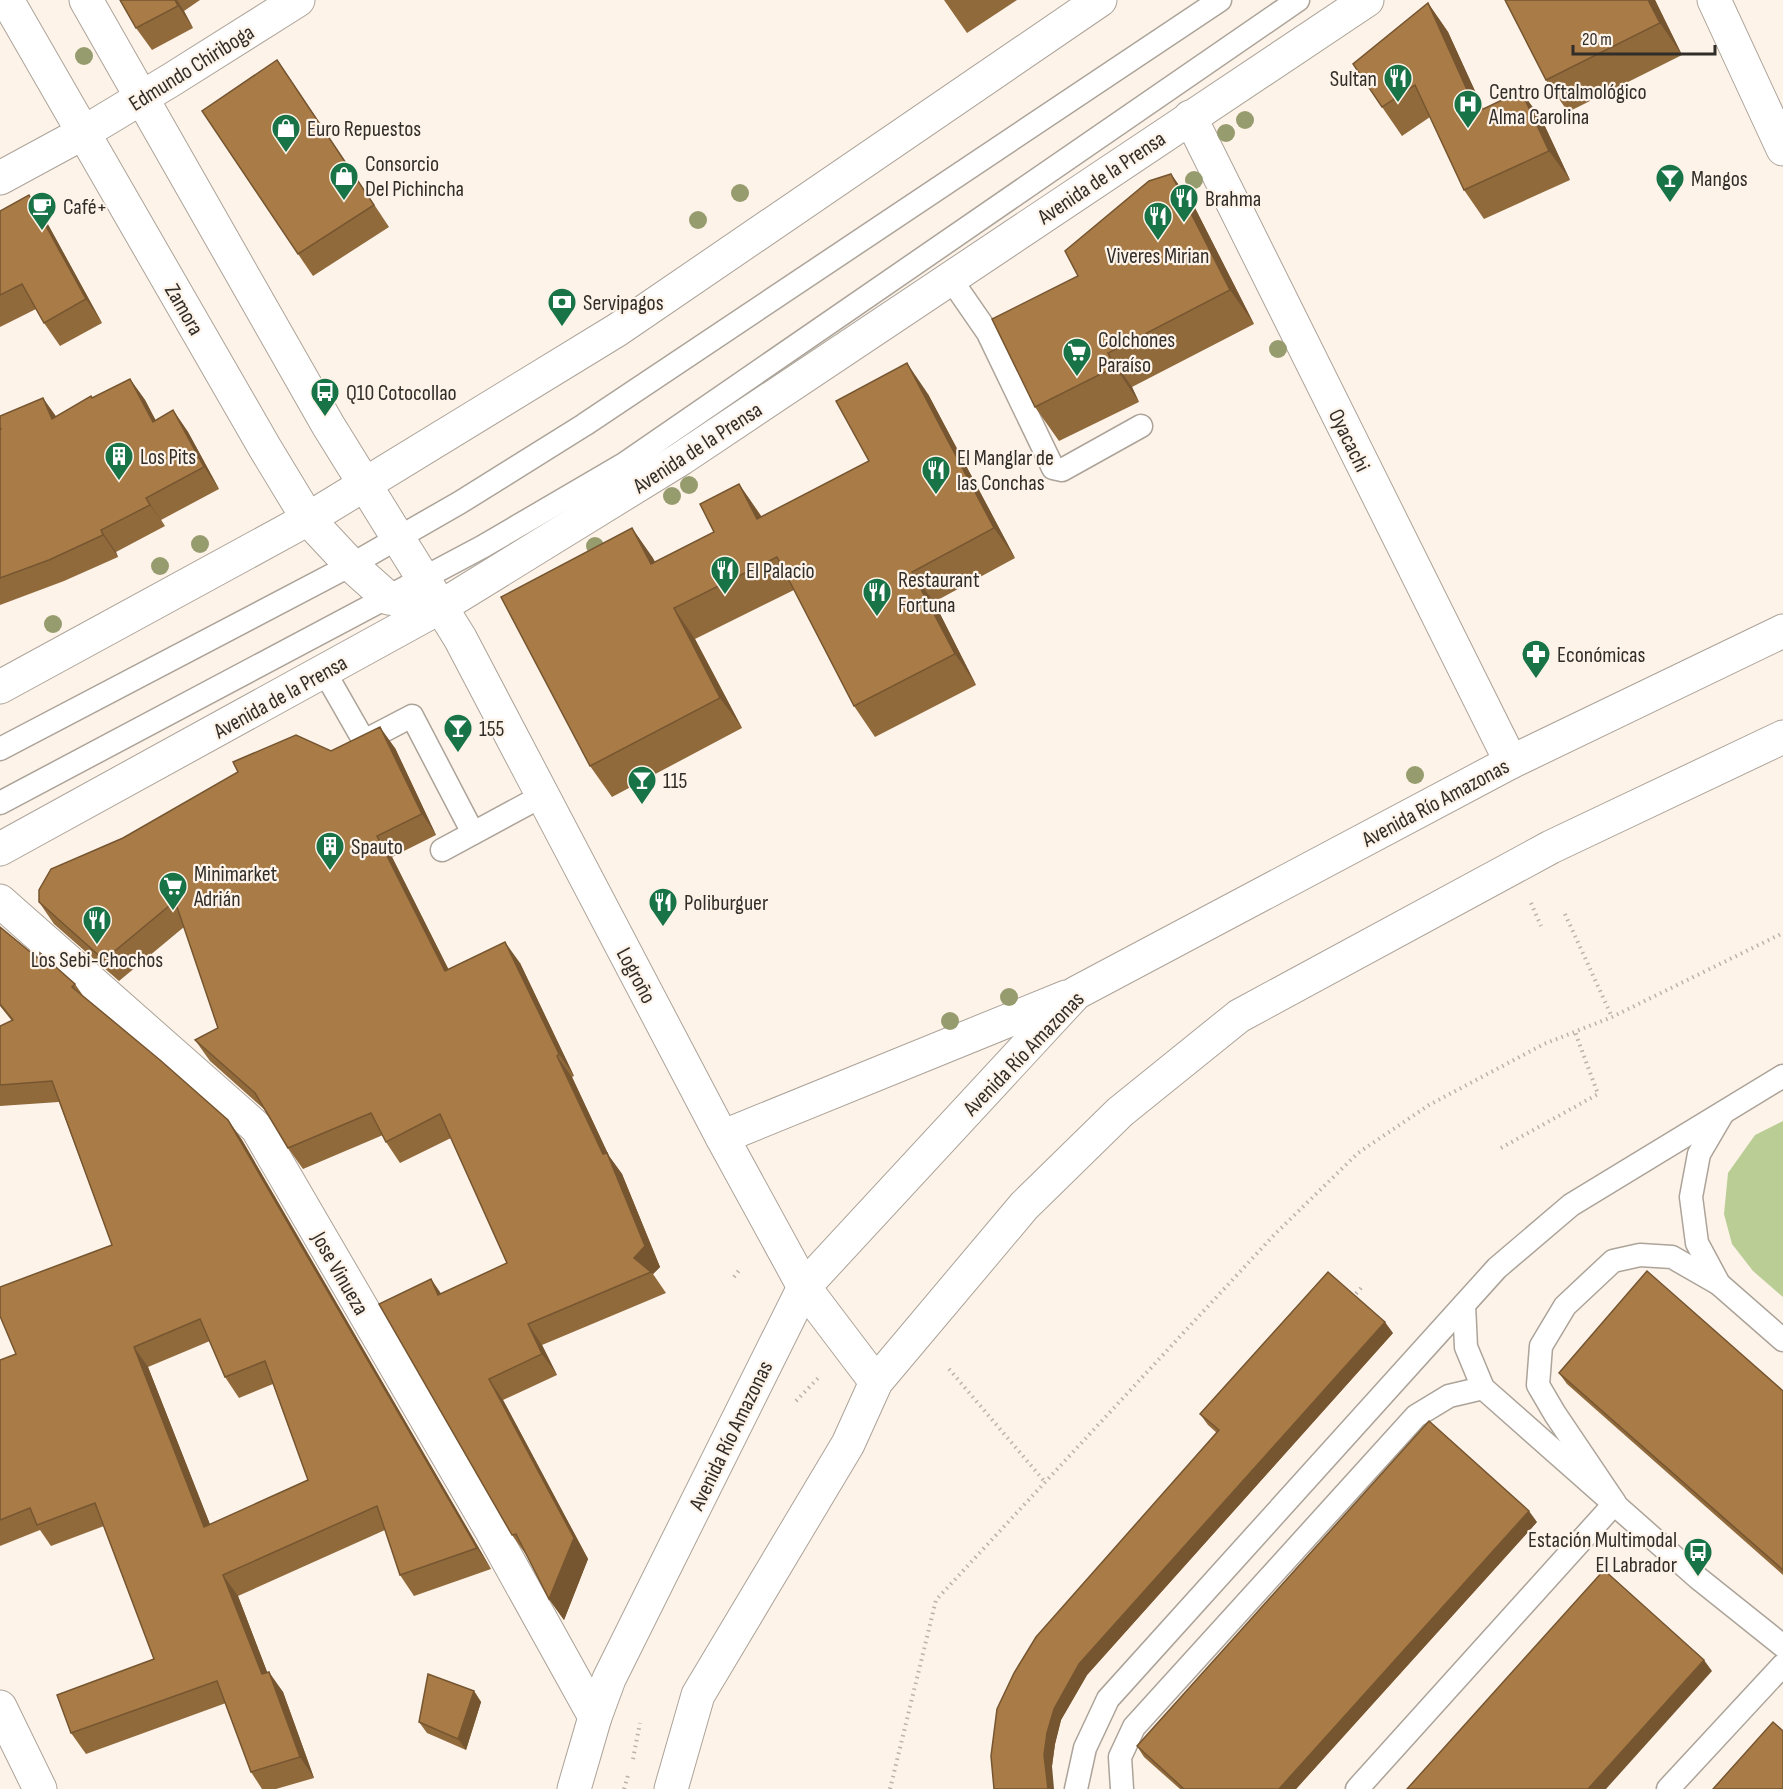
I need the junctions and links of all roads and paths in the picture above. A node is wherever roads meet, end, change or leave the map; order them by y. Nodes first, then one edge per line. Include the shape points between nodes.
1 (6, 0) edge
2 (86, 0) edge
3 (298, 0) edge
4 (1100, 0) edge
5 (1220, 0) edge
6 (1298, 0) edge
7 (1367, 0) edge
8 (1714, 0) edge
9 (142, 97) junction
10 (1190, 117) junction
11 (83, 133) junction
12 (1783, 149) edge
13 (0, 178) edge
14 (950, 278) junction
15 (1140, 426) dead end
16 (364, 484) junction
17 (309, 519) junction
18 (398, 538) junction
19 (351, 565) junction
20 (424, 578) junction
21 (388, 598) junction
22 (442, 606) junction
23 (1783, 631) edge
24 (324, 671) junction
25 (0, 687) edge
26 (1783, 737) edge
27 (0, 749) edge
28 (1511, 762) junction
29 (542, 796) junction
30 (0, 804) edge
31 (473, 833) junction
32 (0, 849) edge
33 (442, 850) dead end
34 (1530, 899) dead end
35 (0, 901) edge
36 (1565, 914) dead end
37 (1541, 926) dead end
38 (1783, 933) edge
39 (1076, 993) junction
40 (1612, 1017) junction
41 (1575, 1032) junction
42 (1783, 1076) edge
43 (1724, 1111) junction
44 (722, 1137) junction
45 (1501, 1148) dead end
46 (740, 1269) dead end
47 (734, 1276) dead end
48 (1719, 1284) junction
49 (804, 1287) junction
50 (1362, 1287) dead end
51 (1351, 1299) edge
52 (1464, 1305) junction
53 (1783, 1340) edge
54 (949, 1369) dead end
55 (876, 1382) junction
56 (1483, 1388) junction
57 (1045, 1482) junction
58 (1615, 1503) junction
59 (1783, 1646) edge
60 (1783, 1665) edge
61 (0, 1707) edge
62 (595, 1717) junction
63 (40, 1789) edge
64 (574, 1789) edge
65 (671, 1789) edge
66 (890, 1789) edge
67 (1076, 1789) edge
68 (1122, 1789) edge
69 (1357, 1789) edge
70 (1668, 1789) edge

1 - 11 main road, Zamora
2 - 9 main road
3 - 9 main road, Edmundo Chiriboga
4 - 16 main road via 617,330
5 - 18 lane via 584,424
6 - 20 lane via 624,464
7 - 10 main road, Avenida de la Prensa
8 - 12 main road
9 - 11 main road, Edmundo Chiriboga
9 - 16 main road
10 - 14 main road, Avenida de la Prensa
10 - 28 main road, Oyacachi
11 - 13 main road, Edmundo Chiriboga
11 - 17 main road, Zamora
14 - 15 lane via 988,333 1053,468 1062,470
14 - 22 main road, Avenida de la Prensa via 682,458
16 - 17 main road
16 - 18 main road
17 - 19 main road, Zamora
17 - 25 main road
18 - 19 lane
18 - 20 main road
19 - 21 main road, Zamora
19 - 27 lane
20 - 21 lane
20 - 22 main road
21 - 22 main road
21 - 30 lane
22 - 24 main road, Avenida de la Prensa
22 - 29 main road, Logroño
23 - 28 main road, Avenida Río Amazonas
24 - 31 lane via 364,741 412,716
24 - 32 main road, Avenida de la Prensa
26 - 55 main road via 1551,847 1239,1016 1120,1112 1024,1206
28 - 39 main road, Avenida Río Amazonas
29 - 31 lane
29 - 44 main road, Logroño
31 - 33 lane
34 - 37 path
35 - 62 main road, Jose Vinueza via 257,1128
36 - 40 path
38 - 40 path
39 - 44 main road
39 - 49 main road, Avenida Río Amazonas
40 - 41 path
41 - 45 path via 1598,1094
41 - 57 path via 1544,1044 1429,1106 1358,1153 1274,1235
42 - 43 lane
43 - 48 lane via 1699,1154 1691,1197 1697,1243
43 - 52 lane via 1571,1205 1497,1268
44 - 49 main road, Logroño
46 - 47 path
48 - 53 lane
48 - 58 lane via 1672,1257 1640,1255 1612,1261 1565,1306 1541,1346 1538,1385
49 - 55 main road, Logroño
49 - 62 main road, Avenida Río Amazonas via 609,1679
50 - 51 path
52 - 56 lane via 1466,1347
52 - 67 lane via 1108,1699 1085,1748
54 - 57 path
55 - 65 main road via 848,1444 698,1695
56 - 58 lane
56 - 68 lane via 1449,1396 1416,1416 1142,1718 1120,1757
57 - 66 path via 936,1600
58 - 59 lane via 1698,1578
58 - 69 lane
60 - 70 lane
61 - 63 main road
62 - 64 main road, Avenida Río Amazonas

